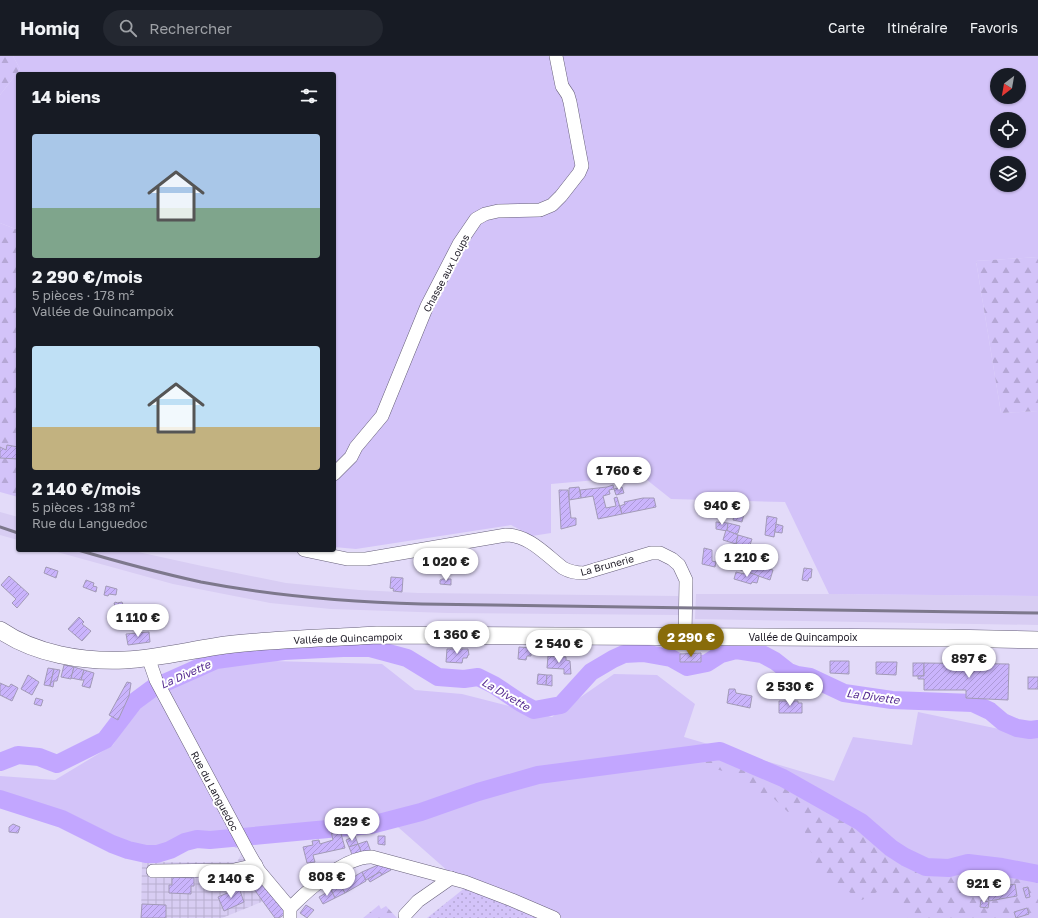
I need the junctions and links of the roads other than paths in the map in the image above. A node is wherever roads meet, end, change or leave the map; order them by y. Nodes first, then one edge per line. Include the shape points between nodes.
1 (556, 56) edge
2 (336, 472) edge
3 (314, 552) edge
4 (0, 630) edge
5 (685, 637) junction
6 (1038, 640) edge
7 (148, 658) junction
8 (256, 865) junction
9 (153, 871) dead end
10 (451, 878) junction
11 (290, 913) edge
12 (405, 915) dead end
13 (554, 918) edge

1 - 2 street, Chasse aux Loups via 562,86 570,102 582,166 579,173 552,205 540,210 498,211 476,219 459,244 427,306 382,416 356,447 351,457
3 - 5 street, La Brunerie via 356,560 513,535 525,539 563,568 576,573 660,553 679,565 686,580
4 - 7 main road, Vallée de Quincampoix via 26,643 65,655 118,660
5 - 6 main road, Vallée de Quincampoix
5 - 7 main road, Vallée de Quincampoix via 377,635 233,644
7 - 8 street, Rue du Languedoc via 156,680
8 - 9 street via 234,870
8 - 11 street, Rue du Languedoc
10 - 11 street via 365,857 332,873 308,890
10 - 12 street via 418,901
10 - 13 street

